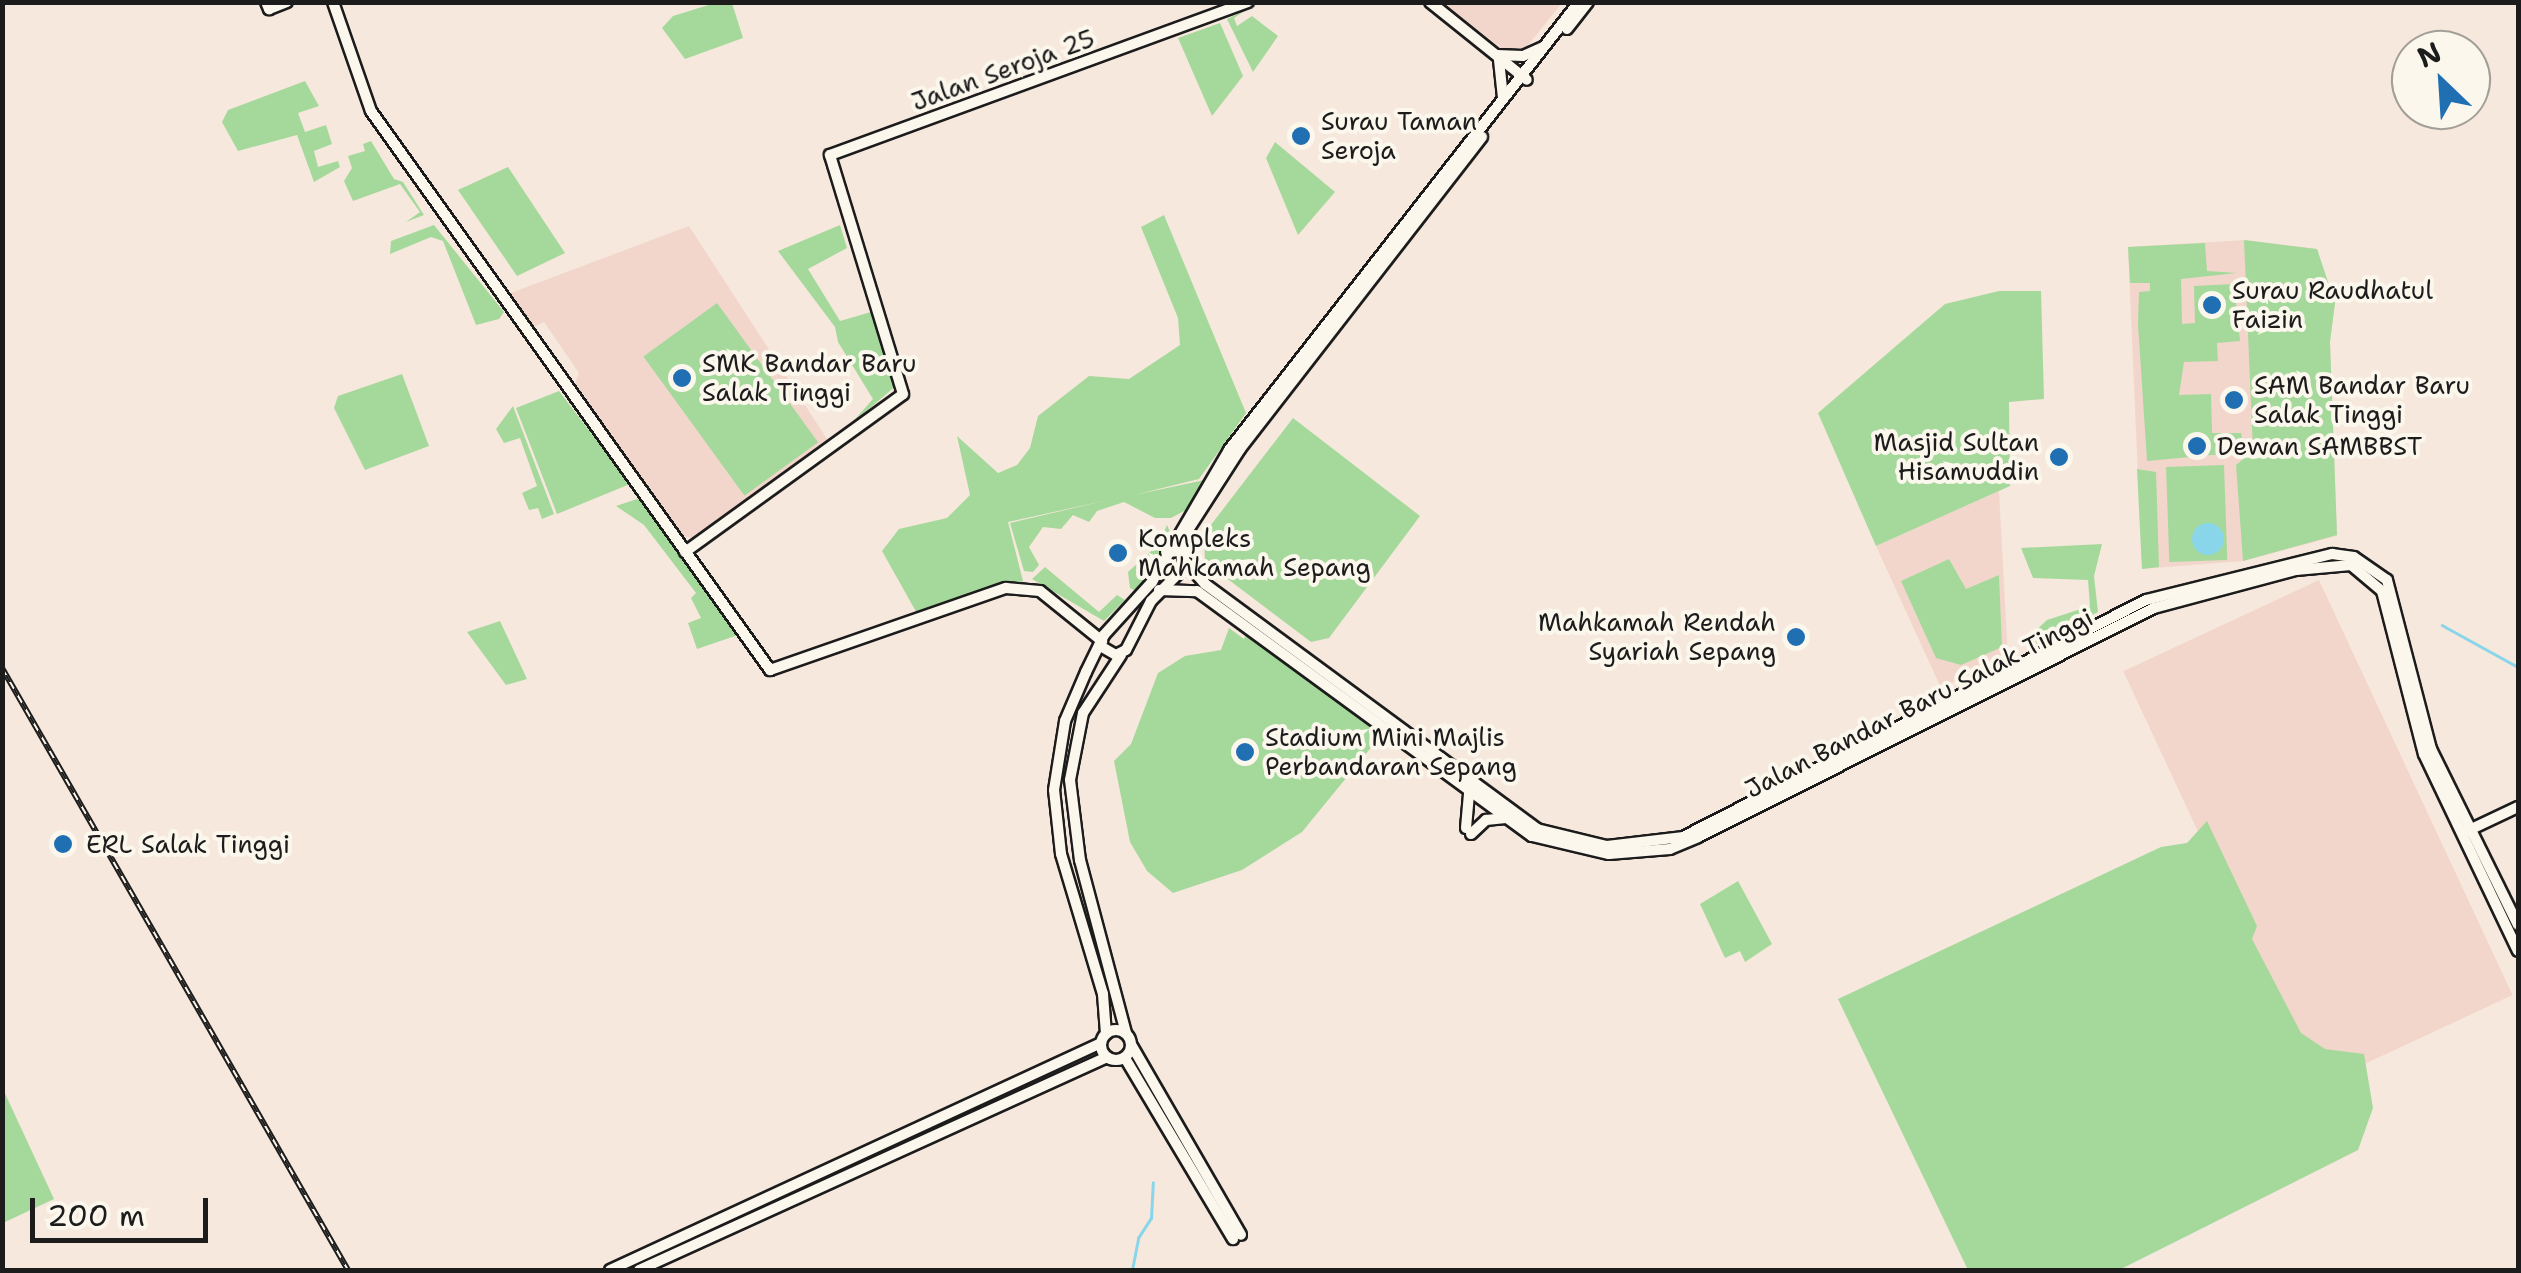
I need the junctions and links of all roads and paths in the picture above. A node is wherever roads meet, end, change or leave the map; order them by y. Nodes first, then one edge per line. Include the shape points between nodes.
1 (266, 2) edge
2 (288, 2) edge
3 (333, 2) edge
4 (1248, 2) edge
5 (1430, 2) edge
6 (1579, 2) edge
7 (1588, 2) edge
8 (1546, 45) junction
9 (1496, 54) junction
10 (1524, 78) junction
11 (1499, 106) junction
12 (685, 552) junction
13 (1166, 552) junction
14 (1186, 558) junction
15 (1159, 590) junction
16 (1079, 619) junction
17 (1112, 628) junction
18 (1102, 644) junction
19 (1121, 654) junction
20 (1086, 672) junction
21 (1389, 716) junction
22 (1380, 728) junction
23 (1469, 792) junction
24 (2518, 807) edge
25 (1506, 818) junction
26 (2467, 832) junction
27 (2518, 925) edge
28 (2518, 952) edge
29 (1126, 1033) junction
30 (1103, 1039) junction
31 (1132, 1046) junction
32 (1106, 1057) junction
33 (1125, 1058) junction
34 (610, 1270) edge
35 (639, 1270) edge

1 - 2 main road via 269,9
3 - 12 main road via 371,111
4 - 12 main road, Jalan Seroja 25 via 830,156 903,394
5 - 9 main road
6 - 8 main road
7 - 10 main road
8 - 9 main road via 1523,56
8 - 10 main road
9 - 10 main road
9 - 11 main road via 1506,82
10 - 11 main road
10 - 14 main road via 1240,449 1188,530
11 - 13 main road via 1230,450
12 - 16 main road via 770,670 1006,588 1040,590
13 - 14 main road
13 - 17 main road via 1152,582
14 - 15 main road
14 - 21 main road, Jalan Bandar Baru Salak Tinggi via 1205,584
15 - 19 main road
15 - 22 main road, Jalan Bandar Baru Salak Tinggi via 1198,591
16 - 17 main road
16 - 18 main road
16 - 20 main road via 1092,644
17 - 18 main road
18 - 19 main road
18 - 20 main road
19 - 29 main road via 1083,713 1070,780 1080,860
20 - 30 main road via 1066,721 1054,790 1061,854 1103,994
21 - 22 main road
21 - 26 main road, Jalan Bandar Baru Salak Tinggi via 1538,829 1571,841 1650,844 1682,837 2146,600 2332,554 2354,557 2387,580 2431,749
22 - 23 main road, Jalan Bandar Baru Salak Tinggi
23 - 25 main road, Jalan Bandar Baru Salak Tinggi
23 - 25 main road via 1468,831
24 - 26 main road
25 - 26 main road, Jalan Bandar Baru Salak Tinggi via 1572,850 1670,849 2154,608 2334,564 2362,571 2382,591 2424,754
26 - 27 main road, Jalan Bandar Baru Salak Tinggi
26 - 28 main road, Jalan Bandar Baru Salak Tinggi
29 - 30 main road
29 - 31 main road
30 - 32 main road
30 - 34 main road
31 - 33 main road
31 - 33 main road via 1237,1237
32 - 33 main road
32 - 35 main road

